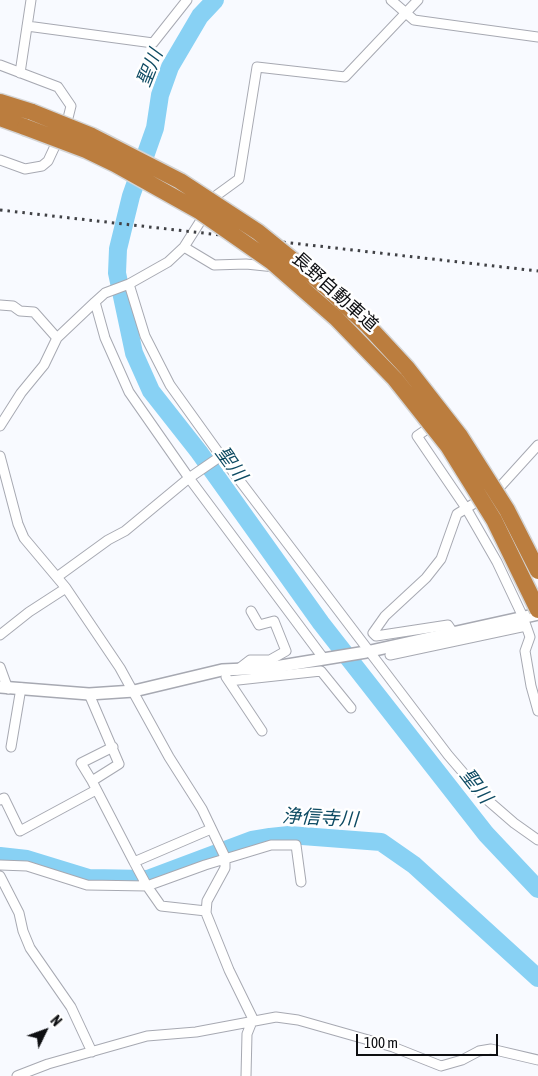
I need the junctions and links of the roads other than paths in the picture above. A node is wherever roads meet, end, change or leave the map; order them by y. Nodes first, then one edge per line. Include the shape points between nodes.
1 (31, 0) edge
2 (186, 0) edge
3 (391, 0) edge
4 (418, 0) edge
5 (405, 14) junction
6 (27, 26) junction
7 (538, 37) edge
8 (0, 65) edge
9 (20, 73) junction
10 (0, 102) edge
11 (0, 118) edge
12 (68, 118) junction
13 (28, 120) junction
14 (0, 160) edge
15 (217, 195) junction
16 (184, 247) junction
17 (129, 284) junction
18 (95, 302) junction
19 (0, 305) edge
20 (57, 338) junction
21 (449, 413) junction
22 (0, 426) edge
23 (538, 445) edge
24 (0, 456) edge
25 (221, 456) junction
26 (189, 478) junction
27 (499, 488) junction
28 (466, 508) junction
29 (538, 557) edge
30 (538, 571) edge
31 (57, 577) junction
32 (66, 588) junction
33 (251, 611) dead end
34 (538, 614) edge
35 (529, 618) edge
36 (0, 635) edge
37 (452, 637) junction
38 (368, 651) junction
39 (390, 655) dead end
40 (327, 659) junction
41 (0, 667) edge
42 (222, 670) junction
43 (237, 670) junction
44 (229, 681) junction
45 (4, 688) edge
46 (21, 688) junction
47 (134, 691) junction
48 (89, 694) junction
49 (351, 708) dead end
50 (538, 711) edge
51 (262, 730) dead end
52 (11, 747) dead end
53 (113, 747) junction
54 (94, 786) junction
55 (0, 800) edge
56 (210, 829) junction
57 (538, 840) edge
58 (225, 859) junction
59 (134, 862) junction
60 (0, 865) edge
61 (0, 876) edge
62 (301, 882) dead end
63 (147, 886) junction
64 (206, 911) junction
65 (253, 1020) junction
66 (92, 1052) junction
67 (538, 1060) edge
68 (246, 1071) edge
69 (33, 1073) edge
70 (17, 1076) edge
71 (242, 1076) edge

1 - 6 street
2 - 6 street via 153,43
3 - 5 street
4 - 5 street
5 - 7 street via 414,20
5 - 15 street via 345,77 257,66 239,179
6 - 9 street
8 - 9 street
9 - 12 street via 58,87 71,106
10 - 13 highway, 長野自動車道
11 - 13 highway, 長野自動車道
12 - 14 street via 54,152 42,166 25,169
12 - 15 street via 151,158
13 - 30 highway, 長野自動車道, bridge via 123,150 207,197 283,250 340,300 407,368 460,436 507,510
13 - 35 highway, 長野自動車道, bridge via 198,211 272,262 336,318 395,379 448,446 494,520
15 - 16 street
16 - 17 street via 168,262
16 - 21 street via 214,265 246,264 317,271 387,338
17 - 18 street via 105,293
17 - 25 street via 145,336 170,385
18 - 20 street
18 - 26 street via 106,338 130,392
19 - 20 street via 34,312
20 - 22 street via 44,365
21 - 27 street
21 - 28 street via 417,436
23 - 27 street
24 - 31 street via 21,531
25 - 26 street
25 - 38 street
26 - 31 street via 125,531
26 - 40 street
27 - 28 street
27 - 29 street
28 - 35 street
28 - 37 street via 457,514 441,559 426,578 385,616 374,633 376,636 448,626
31 - 32 street
32 - 36 street
32 - 47 street
33 - 43 street via 259,625 274,621 286,651 270,660 250,660
34 - 35 street
35 - 37 street
35 - 50 street via 530,637 525,650
37 - 38 street
37 - 39 street
38 - 40 street
38 - 57 street via 484,797
40 - 43 street
41 - 45 street
42 - 43 street
42 - 44 street
42 - 47 street
44 - 49 street via 321,671
44 - 51 street
45 - 46 street
46 - 48 street
46 - 52 street
47 - 48 street
47 - 56 street via 169,757 202,809
48 - 53 street
53 - 54 street via 119,764
53 - 54 street via 81,763
54 - 55 street via 20,831 4,798
54 - 59 street
56 - 58 street
56 - 59 street
58 - 62 street via 271,845 296,845
58 - 63 street
58 - 64 street via 225,868 207,901
59 - 63 street
60 - 63 street via 27,866 87,885
61 - 66 street via 19,913 22,931 30,948 71,1007
63 - 64 street via 161,906
64 - 65 street
65 - 66 street via 196,1032 147,1036
65 - 67 street via 276,1017 298,1020 441,1066 491,1049
65 - 68 street via 247,1034
66 - 69 street
68 - 71 street
69 - 70 street

